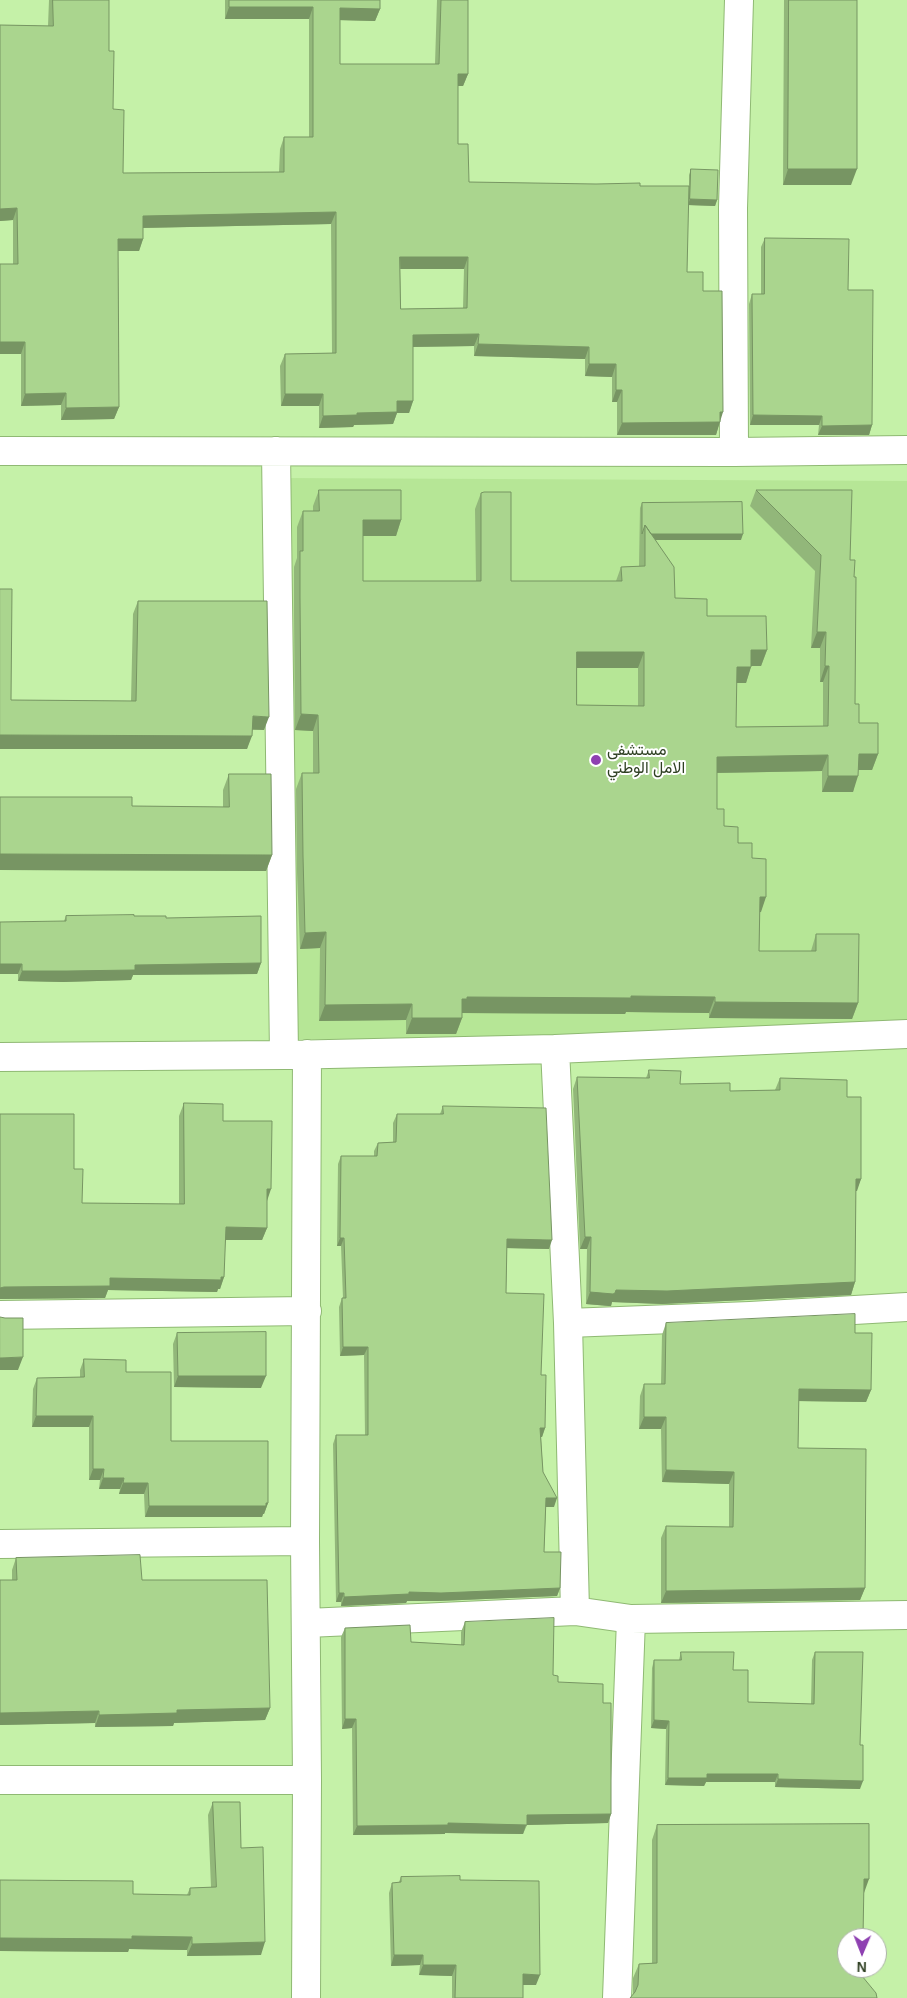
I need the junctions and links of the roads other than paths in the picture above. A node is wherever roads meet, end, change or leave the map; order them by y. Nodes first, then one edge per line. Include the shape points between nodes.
1 (739, 0) edge
2 (907, 450) edge
3 (0, 451) edge
4 (276, 451) junction
5 (734, 452) junction
6 (907, 1034) edge
7 (555, 1049) junction
8 (296, 1055) junction
9 (0, 1057) edge
10 (907, 1307) edge
11 (307, 1311) junction
12 (0, 1315) edge
13 (568, 1323) junction
14 (305, 1541) junction
15 (0, 1544) edge
16 (575, 1611) junction
17 (907, 1615) edge
18 (630, 1620) junction
19 (307, 1623) junction
20 (0, 1780) edge
21 (307, 1780) junction
22 (306, 1998) edge
23 (617, 1998) edge

1 - 5 street via 732,208
2 - 5 street
3 - 4 street
4 - 5 street
4 - 8 street
6 - 7 street
7 - 8 street
7 - 13 street
8 - 9 street
8 - 11 street
10 - 13 street
11 - 12 street
11 - 14 street
13 - 16 street
14 - 15 street
14 - 19 street
16 - 18 street
16 - 19 street
17 - 18 street
18 - 23 street
19 - 21 street
20 - 21 street
21 - 22 street

